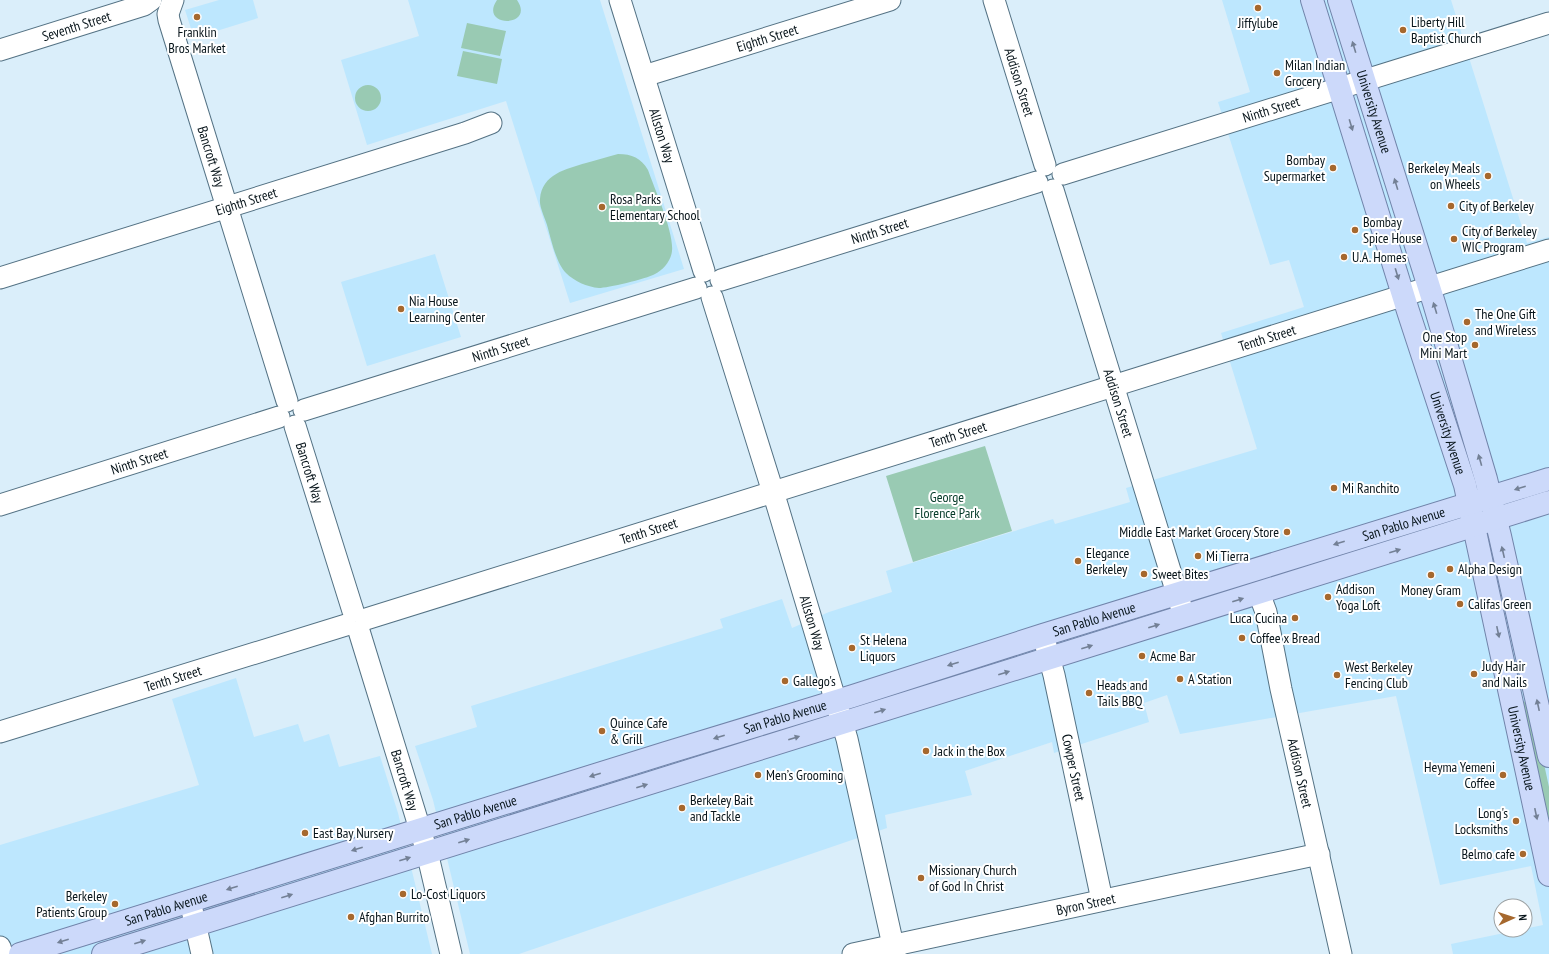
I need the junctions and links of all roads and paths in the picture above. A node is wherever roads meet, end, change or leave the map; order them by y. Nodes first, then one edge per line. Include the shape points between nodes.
1 (620, 0) edge
2 (890, 0) edge
3 (994, 0) edge
4 (1312, 0) edge
5 (1339, 0) edge
6 (165, 2) edge
7 (1549, 23) edge
8 (0, 50) edge
9 (644, 76) junction
10 (1364, 81) junction
11 (1339, 88) junction
12 (491, 122) dead end
13 (1050, 178) junction
14 (227, 207) junction
15 (1549, 250) edge
16 (0, 278) edge
17 (709, 284) junction
18 (1429, 288) junction
19 (1404, 295) junction
20 (1113, 386) junction
21 (291, 413) junction
22 (1549, 479) edge
23 (773, 492) junction
24 (1490, 497) junction
25 (1549, 502) edge
26 (1470, 503) junction
27 (0, 505) edge
28 (1496, 518) junction
29 (1475, 526) junction
30 (1260, 593) junction
31 (1177, 594) junction
32 (1184, 616) junction
33 (356, 621) junction
34 (1043, 635) junction
35 (1050, 659) junction
36 (836, 701) junction
37 (843, 723) junction
38 (0, 732) edge
39 (1549, 756) edge
40 (421, 830) junction
41 (427, 852) junction
42 (1319, 854) junction
43 (1549, 875) edge
44 (1102, 900) junction
45 (190, 901) junction
46 (196, 924) junction
47 (0, 947) edge
48 (894, 950) edge
49 (2, 954) edge
50 (20, 954) edge
51 (103, 954) edge
52 (202, 954) edge
53 (451, 954) edge
54 (853, 954) edge
55 (1341, 954) edge

1 - 9 street, Allston Way
2 - 9 street, Eighth Street
3 - 13 street, Addison Street
4 - 11 main road, University Avenue
10 -> 5 main road, University Avenue
6 - 8 street, Seventh Street via 144,5
6 - 14 street, Bancroft Way
7 - 10 street, Ninth Street
9 - 17 street, Allston Way
10 - 11 street, Ninth Street
18 -> 10 main road, University Avenue
11 - 13 street, Ninth Street
11 -> 19 main road, University Avenue
12 - 14 street, Eighth Street via 465,133
13 - 17 street, Ninth Street
13 - 20 street, Addison Street
14 - 16 street, Eighth Street
14 - 21 street, Bancroft Way
15 - 18 street, Tenth Street
17 - 21 street, Ninth Street
17 - 23 street, Allston Way
18 - 19 street, Tenth Street
24 -> 18 main road, University Avenue
19 - 20 street, Tenth Street
19 - 26 main road, University Avenue
20 - 23 street, Tenth Street
20 - 31 street, Addison Street
21 - 27 street, Ninth Street
21 - 33 street, Bancroft Way
22 -> 24 main road, San Pablo Avenue
23 - 33 street, Tenth Street
23 - 36 street, Allston Way
24 - 26 main road, San Pablo Avenue
24 - 28 main road, University Avenue
25 - 28 main road, San Pablo Avenue
26 - 29 main road, University Avenue
26 -> 31 main road, San Pablo Avenue
28 - 29 main road, San Pablo Avenue
39 -> 28 main road, University Avenue
30 -> 29 main road, San Pablo Avenue
29 -> 43 main road, University Avenue
32 -> 30 main road, San Pablo Avenue
30 - 42 street, Addison Street
31 - 32 street, Addison Street
31 - 34 main road, San Pablo Avenue
35 -> 32 main road, San Pablo Avenue
33 - 38 street, Tenth Street
33 - 40 street, Bancroft Way
34 - 35 street, Cowper Street
34 -> 36 main road, San Pablo Avenue
37 -> 35 main road, San Pablo Avenue
35 - 44 street, Cowper Street
36 - 37 street, Allston Way
36 -> 40 main road, San Pablo Avenue
41 -> 37 main road, San Pablo Avenue
37 - 48 street, Allston Way
40 - 41 street, Bancroft Way
40 -> 45 main road, San Pablo Avenue
46 -> 41 main road, San Pablo Avenue
41 - 53 street, Bancroft Way
42 - 44 street, Byron Street
42 - 55 street, Addison Street
44 - 48 street, Byron Street
45 - 46 street
45 -> 50 main road, San Pablo Avenue
51 -> 46 main road, San Pablo Avenue
46 - 52 street
47 - 49 street
48 - 54 street, Byron Street

